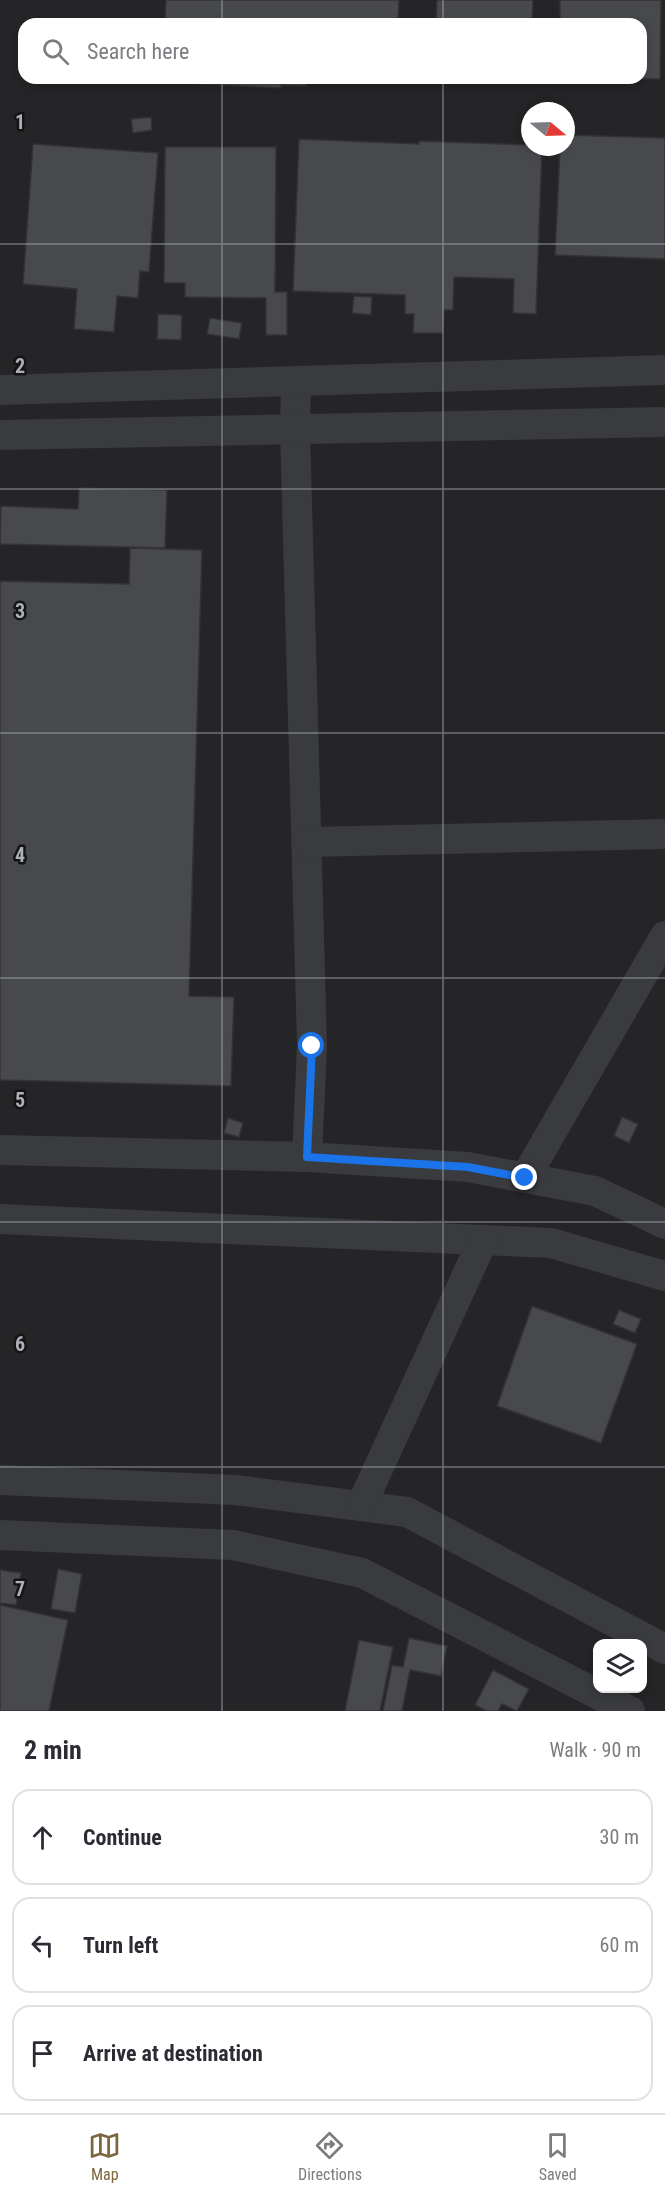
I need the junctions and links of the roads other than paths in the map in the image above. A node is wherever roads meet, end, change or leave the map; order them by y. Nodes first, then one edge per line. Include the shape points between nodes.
1 (665, 370) edge
2 (296, 381) junction
3 (0, 390) edge
4 (665, 422) edge
5 (295, 430) junction
6 (0, 435) edge
7 (665, 834) edge
8 (308, 842) junction
9 (665, 936) edge
10 (0, 1150) edge
11 (307, 1157) junction
12 (525, 1178) junction
13 (0, 1219) edge
14 (665, 1224) edge
15 (483, 1240) junction
16 (665, 1276) edge
17 (0, 1480) edge
18 (361, 1506) junction
19 (0, 1535) edge
20 (665, 1648) edge
21 (630, 1711) edge

1 - 2 street
2 - 3 street
2 - 5 street
4 - 5 street
5 - 6 street
5 - 8 street
7 - 8 street
8 - 11 street via 312,1046
9 - 12 street
10 - 11 street
11 - 12 street via 468,1167
12 - 14 street via 595,1191
13 - 15 street
15 - 16 street via 551,1242
15 - 18 street
17 - 18 street via 236,1490
18 - 20 street via 407,1512
19 - 21 street via 233,1545 362,1573

